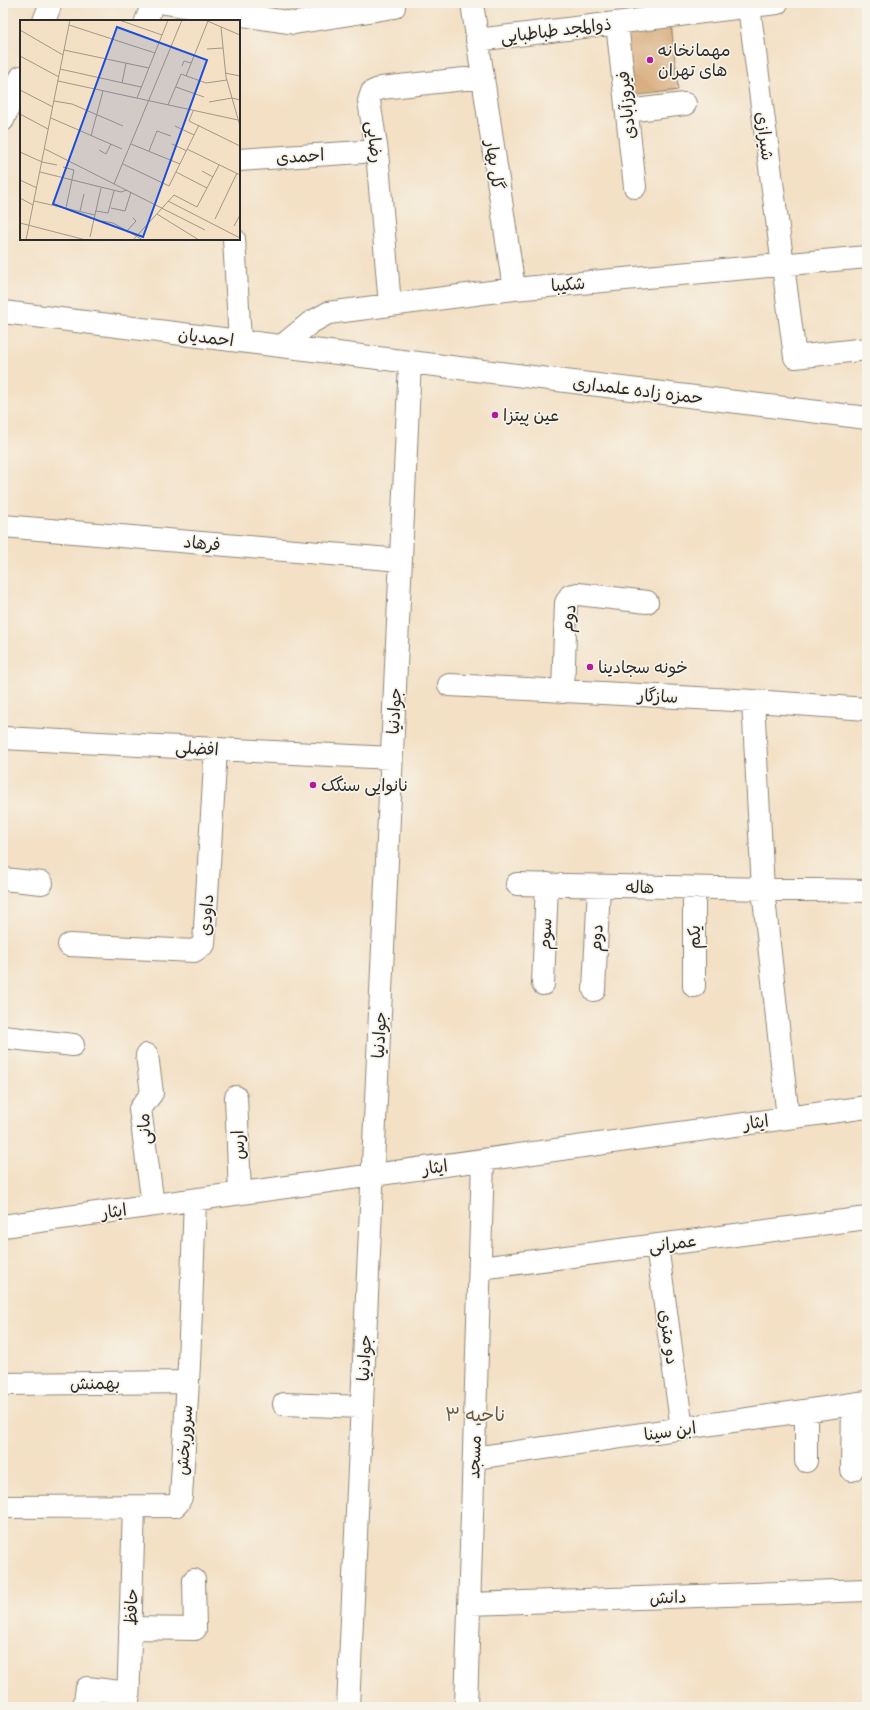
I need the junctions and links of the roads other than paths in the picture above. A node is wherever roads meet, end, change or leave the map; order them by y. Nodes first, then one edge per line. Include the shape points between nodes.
1 (51, 3) edge
2 (153, 3) edge
3 (165, 3) edge
4 (472, 3) edge
5 (777, 3) edge
6 (749, 6) junction
7 (394, 7) dead end
8 (325, 10) edge
9 (44, 20) edge
10 (146, 20) edge
11 (617, 23) junction
12 (477, 40) junction
13 (483, 78) junction
14 (20, 79) edge
15 (685, 104) dead end
16 (627, 111) junction
17 (3, 120) edge
18 (362, 152) dead end
19 (240, 160) edge
20 (635, 187) dead end
21 (234, 240) edge
22 (867, 257) edge
23 (782, 264) junction
24 (514, 289) junction
25 (390, 305) junction
26 (3, 312) edge
27 (240, 341) junction
28 (282, 346) junction
29 (867, 349) edge
30 (410, 362) junction
31 (867, 418) edge
32 (3, 526) edge
33 (400, 560) junction
34 (647, 602) dead end
35 (449, 685) dead end
36 (563, 692) junction
37 (753, 701) junction
38 (867, 709) edge
39 (3, 738) edge
40 (216, 749) junction
41 (391, 758) junction
42 (3, 879) edge
43 (42, 883) dead end
44 (516, 884) dead end
45 (547, 884) junction
46 (599, 886) junction
47 (694, 888) junction
48 (763, 889) junction
49 (867, 891) edge
50 (69, 945) dead end
51 (543, 984) dead end
52 (694, 986) dead end
53 (594, 990) dead end
54 (3, 1037) edge
55 (73, 1045) dead end
56 (147, 1055) dead end
57 (236, 1098) dead end
58 (867, 1107) edge
59 (788, 1118) junction
60 (483, 1160) junction
61 (372, 1175) junction
62 (240, 1193) junction
63 (195, 1200) junction
64 (153, 1205) junction
65 (867, 1218) edge
66 (3, 1226) edge
67 (657, 1246) junction
68 (480, 1268) junction
69 (188, 1382) junction
70 (3, 1384) edge
71 (860, 1403) edge
72 (284, 1404) dead end
73 (362, 1407) junction
74 (806, 1411) junction
75 (682, 1429) junction
76 (474, 1458) junction
77 (806, 1461) dead end
78 (852, 1470) dead end
79 (3, 1507) edge
80 (134, 1507) junction
81 (194, 1580) dead end
82 (867, 1590) edge
83 (469, 1604) junction
84 (130, 1628) junction
85 (128, 1700) edge
86 (84, 1707) edge
87 (348, 1707) edge
88 (466, 1707) edge

1 - 9 street
2 - 10 street
3 - 8 street via 294,23
4 - 12 street, گل بهار
5 - 6 street, ذوالمجد طباطبایی
6 - 11 street, ذوالمجد طباطبایی
6 - 23 street, شیرازی
7 - 8 street
11 - 12 street, ذوالمجد طباطبایی
11 - 16 street, فیروزآبادی
12 - 13 street, گل بهار
13 - 24 street, گل بهار
13 - 25 street, رضایی via 380,88 372,92 369,101 377,152
14 - 17 street
15 - 16 street
16 - 20 street, فیروزآبادی
18 - 19 street, احمدی
21 - 27 street
22 - 23 street, شکیبا
23 - 24 street, شکیبا
23 - 29 street, شیرازی via 795,357
24 - 25 street, شکیبا
25 - 28 street, شکیبا via 328,313 310,323
26 - 27 street, احمدیان
27 - 28 street, احمدیان
28 - 30 street, احمدیان
30 - 31 street, حمزه زاده علمداری
30 - 33 street, جوادنیا
32 - 33 street, فرهاد
33 - 41 street, جوادنیا
34 - 36 street, دوم via 578,594 570,596 566,603
35 - 36 street, سازگار
36 - 37 street, سازگار
37 - 38 street, سازگار
37 - 48 street
39 - 40 street, افضلی
40 - 41 street, افضلی
40 - 50 street, داودی via 204,944 194,951
41 - 61 street, جوادنیا
42 - 43 street
44 - 45 street, هاله
45 - 46 street, هاله
45 - 51 street, سوم
46 - 47 street, هاله
46 - 53 street, دوم
47 - 48 street, هاله
47 - 52 street, یکم
48 - 49 street, هاله
48 - 59 street
54 - 55 street
56 - 64 street, مانی via 152,1093 140,1109
57 - 62 street, ارس
58 - 59 street, ایثار
59 - 60 street, ایثار
60 - 61 street, ایثار
60 - 68 street, مسجد
61 - 62 street, ایثار
61 - 73 street, جوادنیا
62 - 63 street, ایثار
63 - 64 street, ایثار
63 - 69 street, سروربخش
64 - 66 street, ایثار
65 - 67 street, عمرانی
67 - 68 street, عمرانی
67 - 75 street, دو متری
68 - 76 street, مسجد
69 - 70 street, بهمنش
69 - 80 street, سروربخش via 181,1497 175,1506
71 - 74 street, ابن سینا
71 - 78 street
72 - 73 street
73 - 87 street, جوادنیا
74 - 75 street, ابن سینا
74 - 77 street
75 - 76 street, ابن سینا
76 - 83 street, مسجد
79 - 80 street, سروربخش
80 - 84 street, حافظ
81 - 84 street via 195,1629
82 - 83 street, دانش
83 - 88 street, مسجد
84 - 85 street, حافظ
85 - 86 street via 87,1688

